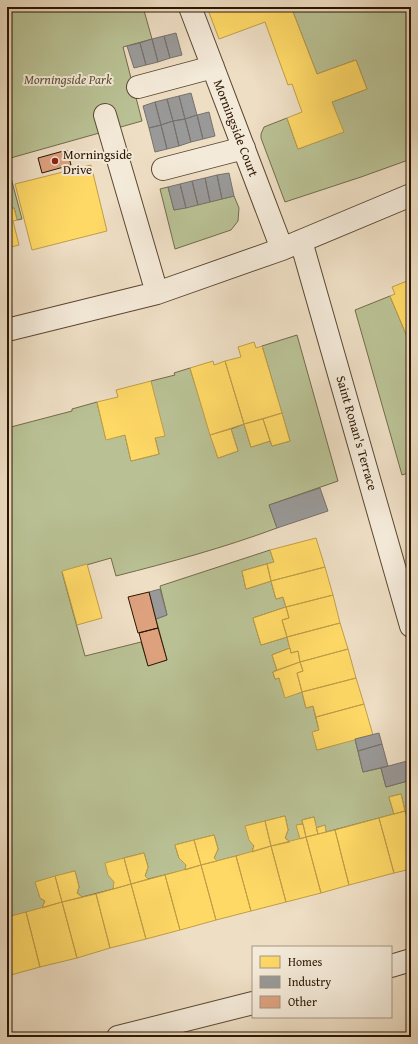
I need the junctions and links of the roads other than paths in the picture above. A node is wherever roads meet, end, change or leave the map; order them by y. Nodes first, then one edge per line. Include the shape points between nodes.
1 (190, 7) edge
2 (213, 67) junction
3 (138, 87) dead end
4 (105, 115) dead end
5 (244, 148) junction
6 (163, 170) dead end
7 (411, 195) edge
8 (291, 245) junction
9 (157, 293) junction
10 (7, 330) edge
11 (411, 626) edge
12 (411, 960) edge
13 (392, 966) edge
14 (252, 1003) edge
15 (118, 1037) edge

1 - 2 street, Morningside Court
2 - 3 street
2 - 5 street, Morningside Court
4 - 9 street
5 - 6 street
5 - 8 street, Morningside Court
7 - 8 street
8 - 9 street
8 - 11 street, Saint Ronan's Terrace
9 - 10 street
12 - 13 street
14 - 15 street

